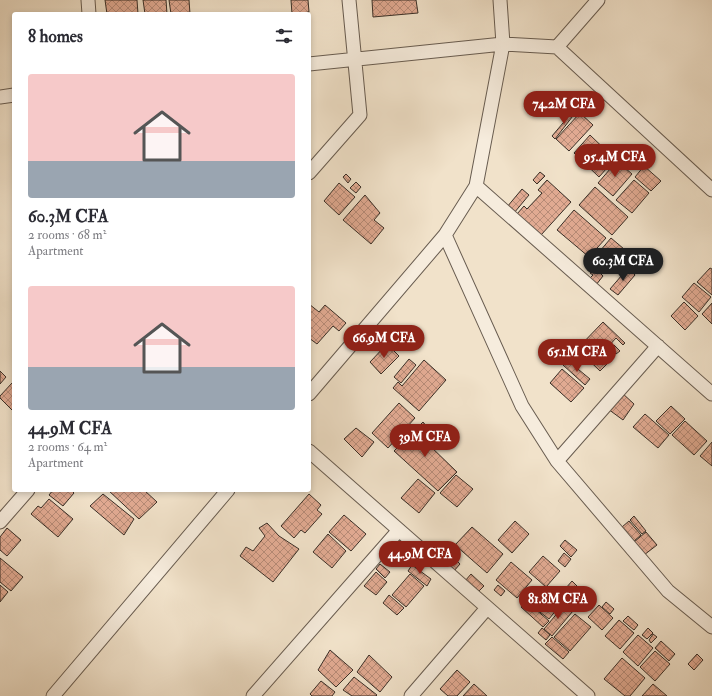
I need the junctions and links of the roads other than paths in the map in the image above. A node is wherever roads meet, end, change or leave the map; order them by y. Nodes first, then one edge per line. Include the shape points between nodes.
1 (88, 0) edge
2 (349, 0) edge
3 (500, 0) edge
4 (598, 0) edge
5 (89, 12) edge
6 (503, 44) junction
7 (557, 47) junction
8 (355, 59) junction
9 (311, 64) edge
10 (12, 95) edge
11 (0, 97) edge
12 (311, 171) edge
13 (476, 186) junction
14 (712, 190) edge
15 (445, 234) junction
16 (658, 346) junction
17 (311, 392) edge
18 (712, 394) edge
19 (311, 453) edge
20 (557, 461) junction
21 (26, 492) edge
22 (226, 492) edge
23 (0, 522) edge
24 (399, 530) junction
25 (487, 608) junction
26 (712, 627) edge
27 (53, 696) edge
28 (253, 696) edge
29 (411, 696) edge
30 (588, 696) edge

1 - 5 street
2 - 8 street
3 - 6 street
4 - 7 street
6 - 7 street
6 - 8 street
6 - 13 street
7 - 14 street
8 - 9 street
8 - 12 street via 360,115
10 - 11 street
13 - 15 street
13 - 16 street
15 - 17 street
15 - 20 street via 522,406
16 - 18 street
16 - 20 street
19 - 24 street
20 - 26 street via 663,586
21 - 23 street
22 - 27 street
24 - 25 street
24 - 28 street
25 - 29 street
25 - 30 street

